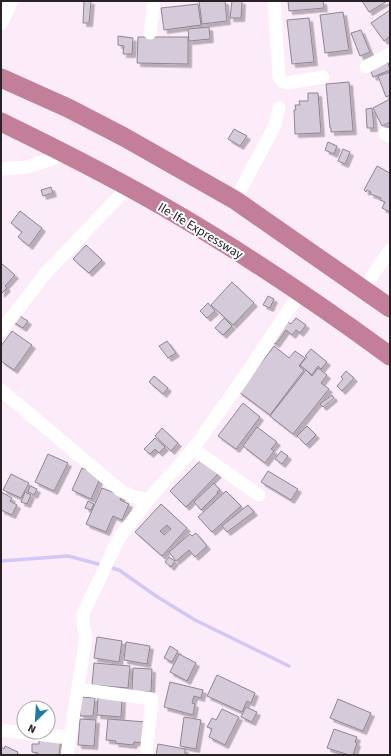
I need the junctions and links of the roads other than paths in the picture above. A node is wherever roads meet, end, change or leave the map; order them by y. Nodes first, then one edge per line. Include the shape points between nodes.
1 (12, 1) edge
2 (154, 1) edge
3 (274, 1) edge
4 (1, 24) edge
5 (150, 33) dead end
6 (390, 54) edge
7 (366, 67) dead end
8 (323, 76) dead end
9 (1, 78) edge
10 (279, 108) dead end
11 (1, 122) edge
12 (66, 154) junction
13 (1, 169) edge
14 (128, 187) junction
15 (235, 200) junction
16 (390, 250) edge
17 (363, 289) junction
18 (300, 293) junction
19 (390, 308) edge
20 (1, 332) edge
21 (390, 356) edge
22 (1, 390) edge
23 (193, 449) junction
24 (259, 495) dead end
25 (148, 500) junction
26 (78, 689) junction
27 (1, 730) edge
28 (69, 738) junction
29 (67, 755) edge
30 (146, 755) edge

1 - 4 street
2 - 5 street
3 - 8 street via 279,78 288,83
6 - 7 street
9 - 15 highway via 68,108
10 - 15 street via 274,127
11 - 12 highway, Ile-Ife Expressway
12 - 13 street via 28,167
12 - 14 highway, Ile-Ife Expressway
14 - 18 highway, Ile-Ife Expressway via 190,222
14 - 20 street via 45,274
15 - 17 highway
16 - 17 street
17 - 19 highway
18 - 21 highway, Ile-Ife Expressway
18 - 23 street
22 - 25 street via 120,490
23 - 24 street
23 - 25 street
25 - 26 street via 119,538 83,614 82,625 86,638
26 - 28 street
26 - 30 street via 152,699
27 - 28 street
28 - 29 street

